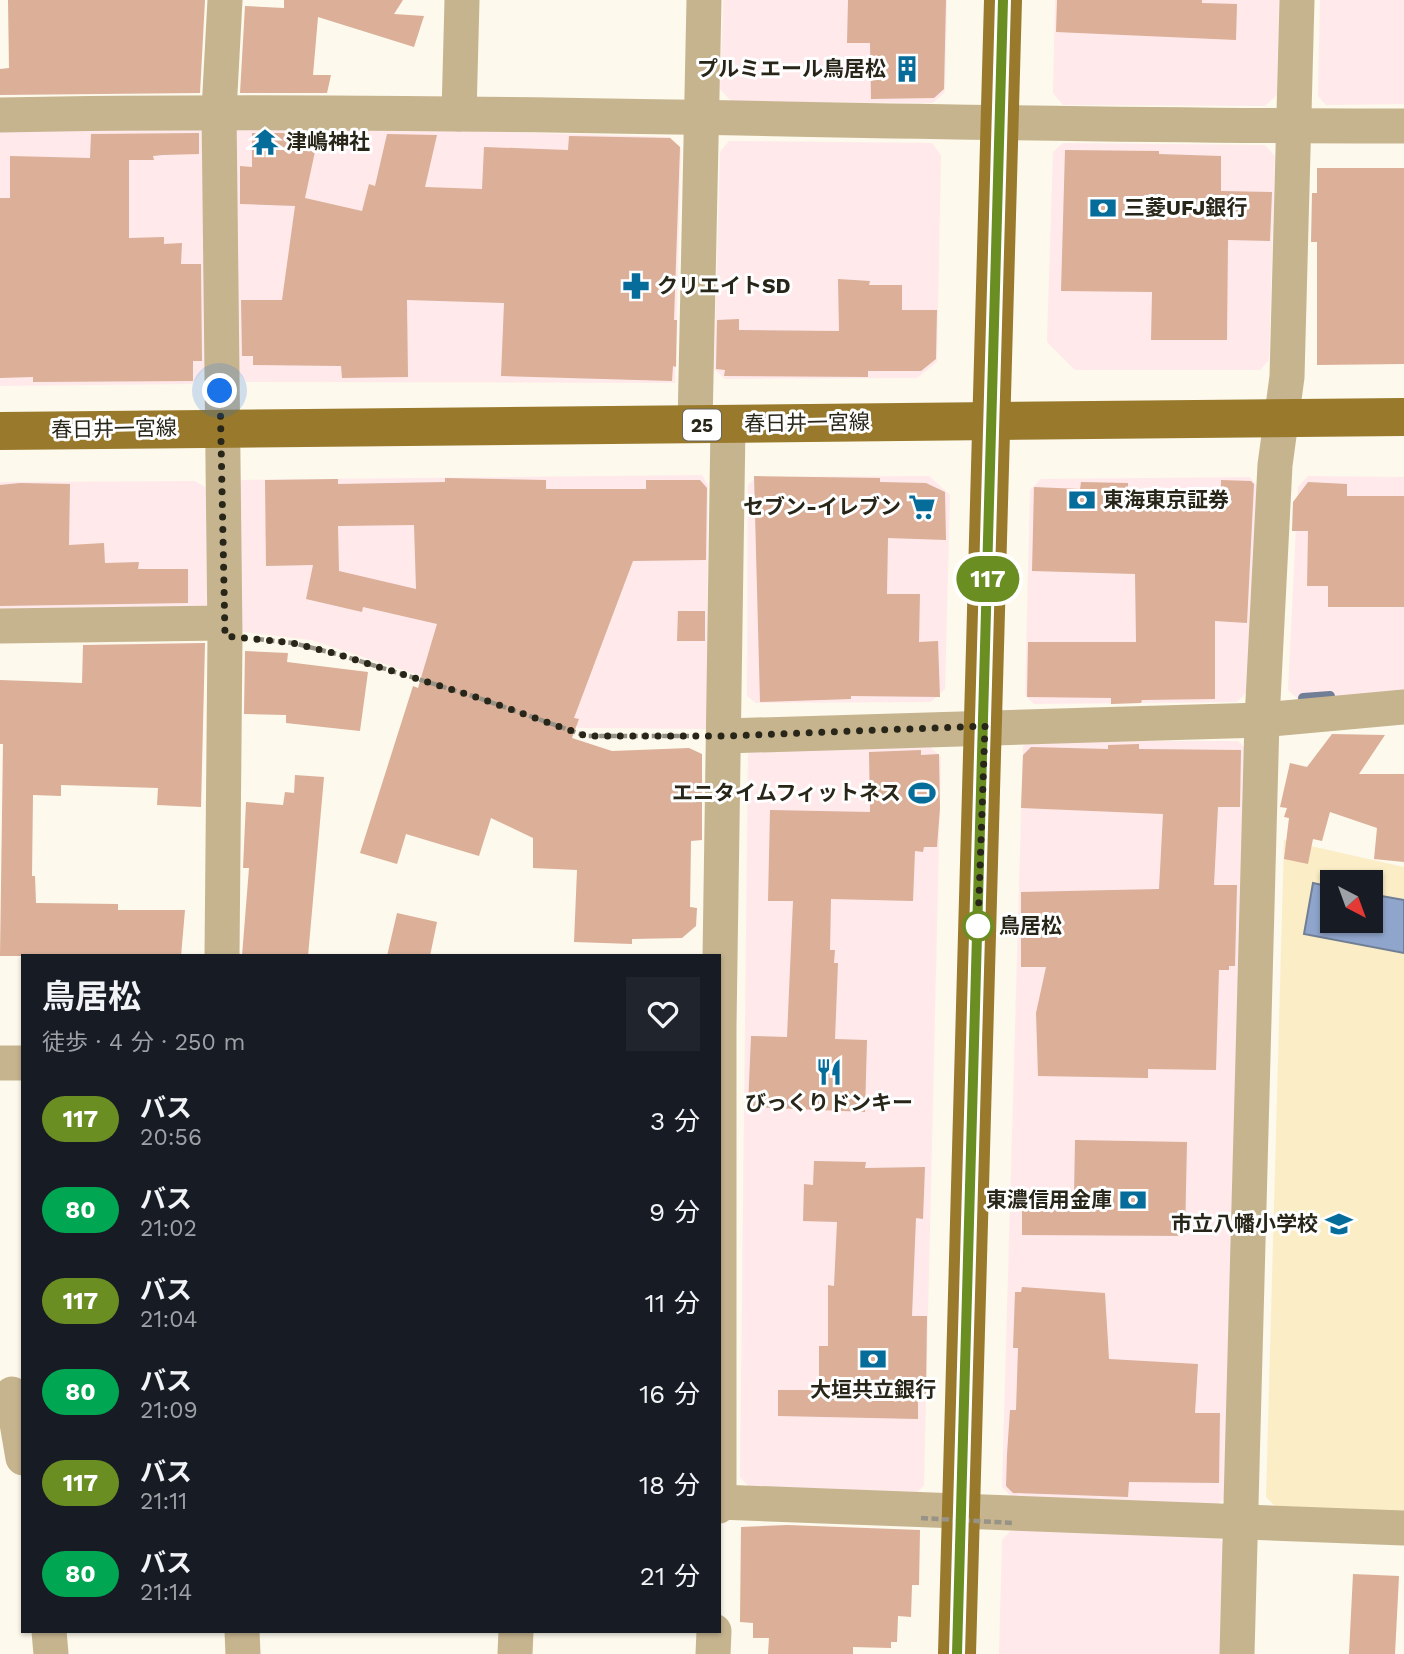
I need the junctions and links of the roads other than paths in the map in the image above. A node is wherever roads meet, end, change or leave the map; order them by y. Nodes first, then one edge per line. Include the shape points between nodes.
1 (225, 0) edge
2 (462, 0) edge
3 (704, 0) edge
4 (1003, 0) edge
5 (1297, 0) edge
6 (219, 111) junction
7 (459, 114) junction
8 (0, 115) edge
9 (702, 118) junction
10 (1000, 123) junction
11 (1295, 126) junction
12 (1404, 126) edge
13 (1282, 416) junction
14 (1404, 417) edge
15 (993, 419) junction
16 (711, 425) junction
17 (220, 427) junction
18 (0, 431) edge
19 (0, 626) edge
20 (225, 630) junction
21 (1404, 707) edge
22 (1262, 720) junction
23 (985, 726) junction
24 (725, 736) junction
25 (222, 954) edge
26 (720, 954) edge
27 (0, 1063) edge
28 (21, 1063) edge
29 (11, 1395) edge
30 (21, 1448) edge
31 (721, 1503) edge
32 (961, 1511) junction
33 (1241, 1520) junction
34 (1404, 1528) edge
35 (50, 1633) edge
36 (242, 1633) edge
37 (516, 1633) edge
38 (714, 1633) edge
39 (51, 1654) edge
40 (243, 1654) edge
41 (515, 1654) edge
42 (713, 1654) edge
43 (957, 1654) edge
44 (1237, 1654) edge

1 - 6 street
2 - 7 street
3 - 9 street
4 - 10 main road
5 - 11 street
6 - 7 street
6 - 8 street
6 - 17 street
7 - 9 street
9 - 10 street
9 - 16 street
10 - 11 street
10 - 15 main road
11 - 12 street
11 - 13 street
13 - 14 main road, 春日井一宮線 / 25
13 - 15 main road, 春日井一宮線 / 25
13 - 22 street via 1275,465
15 - 16 main road, 春日井一宮線 / 25
15 - 23 main road
16 - 17 main road, 春日井一宮線 / 25
16 - 24 street
17 - 18 main road, 春日井一宮線 / 25
17 - 20 street
19 - 20 street
20 - 25 street
21 - 22 street
22 - 23 street
22 - 33 street
23 - 24 street
23 - 32 main road
24 - 26 street
27 - 28 street
29 - 30 street
31 - 32 street
32 - 33 street
32 - 43 main road
33 - 34 street
33 - 44 street
35 - 39 street
36 - 40 street
37 - 41 street
38 - 42 street

